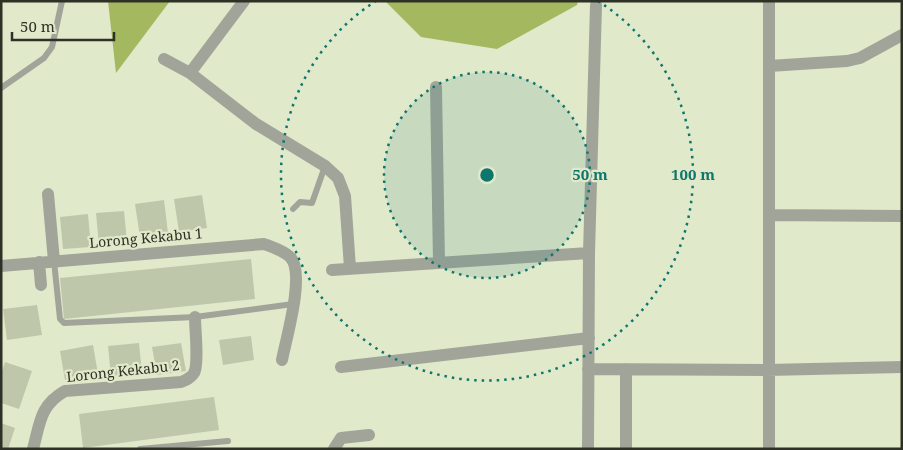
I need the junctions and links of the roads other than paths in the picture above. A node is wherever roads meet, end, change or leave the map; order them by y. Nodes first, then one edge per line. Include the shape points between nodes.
1 (62, 1) edge
2 (244, 1) edge
3 (769, 1) edge
4 (596, 5) dead end
5 (902, 35) edge
6 (164, 59) dead end
7 (769, 66) junction
8 (190, 73) junction
9 (436, 87) dead end
10 (1, 88) edge
11 (325, 166) junction
12 (48, 194) dead end
13 (292, 209) dead end
14 (769, 215) junction
15 (902, 216) edge
16 (589, 253) junction
17 (54, 261) junction
18 (39, 262) junction
19 (439, 264) junction
20 (1, 266) edge
21 (350, 268) junction
22 (332, 270) dead end
23 (41, 285) dead end
24 (293, 304) junction
25 (195, 317) junction
26 (589, 338) junction
27 (282, 360) dead end
28 (341, 367) dead end
29 (902, 367) edge
30 (588, 369) junction
31 (626, 369) junction
32 (767, 370) junction
33 (369, 435) dead end
34 (228, 441) dead end
35 (185, 447) edge
36 (33, 449) edge
37 (140, 449) edge
38 (334, 449) edge
39 (588, 449) edge
40 (626, 449) edge
41 (769, 449) edge

1 - 10 lane via 52,47 44,58
2 - 8 street
3 - 7 street
4 - 16 street
5 - 7 street via 860,58
6 - 8 street
7 - 14 street
8 - 11 street via 256,124
9 - 19 street
11 - 13 lane via 312,203 300,202
11 - 21 street via 338,178 345,196
12 - 17 street
14 - 15 street
14 - 32 street
16 - 19 street
16 - 26 street
17 - 18 street, Lorong Kekabu 1
17 - 24 street, Lorong Kekabu 1 via 264,244 290,258 295,267
17 - 25 lane via 60,318 64,323
18 - 20 street, Lorong Kekabu 1
18 - 23 street
19 - 21 street
21 - 22 street
24 - 25 lane
24 - 27 street
25 - 36 street, Lorong Kekabu 2 via 196,365 195,373 189,378 181,382 65,391 52,398 44,409
26 - 28 street
26 - 30 street
29 - 32 street
30 - 31 street
30 - 39 street
31 - 32 street
31 - 40 street
32 - 41 street
33 - 38 street via 340,438
34 - 35 lane
35 - 37 lane

